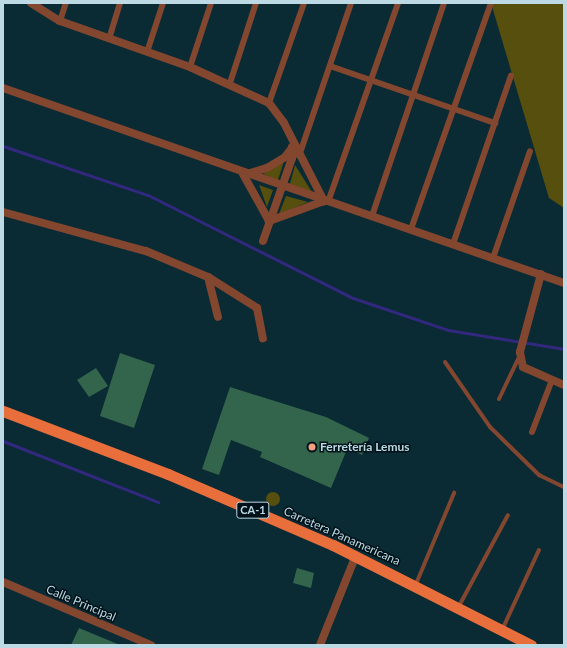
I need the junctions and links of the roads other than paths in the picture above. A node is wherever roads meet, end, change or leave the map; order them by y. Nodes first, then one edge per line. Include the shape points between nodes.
1 (31, 3) edge
2 (66, 3) edge
3 (120, 3) edge
4 (163, 3) edge
5 (211, 3) edge
6 (256, 3) edge
7 (304, 3) edge
8 (351, 3) edge
9 (398, 3) edge
10 (444, 3) edge
11 (491, 3) edge
12 (60, 21) junction
13 (109, 39) junction
14 (147, 52) junction
15 (330, 66) junction
16 (190, 67) junction
17 (512, 76) dead end
18 (371, 80) junction
19 (230, 83) junction
20 (3, 88) edge
21 (413, 95) junction
22 (269, 103) junction
23 (453, 109) junction
24 (495, 123) junction
25 (292, 145) junction
26 (530, 151) dead end
27 (299, 157) junction
28 (243, 174) junction
29 (281, 187) junction
30 (326, 201) junction
31 (3, 212) edge
32 (372, 216) junction
33 (269, 221) junction
34 (411, 229) junction
35 (263, 241) dead end
36 (453, 244) junction
37 (493, 258) junction
38 (541, 274) junction
39 (208, 277) junction
40 (564, 282) edge
41 (218, 317) dead end
42 (263, 338) dead end
43 (520, 353) junction
44 (445, 362) dead end
45 (552, 380) junction
46 (564, 385) edge
47 (499, 399) dead end
48 (3, 411) edge
49 (532, 432) dead end
50 (564, 488) edge
51 (454, 493) dead end
52 (508, 514) dead end
53 (539, 550) dead end
54 (356, 555) junction
55 (3, 582) edge
56 (416, 584) junction
57 (459, 606) junction
58 (502, 630) junction
59 (150, 645) edge
60 (320, 645) edge
61 (531, 645) edge

1 - 12 street
2 - 12 street
3 - 13 street
4 - 14 street
5 - 16 street
6 - 19 street
7 - 22 street
8 - 15 street
9 - 18 street
10 - 21 street
11 - 23 street
12 - 13 street
13 - 14 street
14 - 16 street
15 - 18 street
15 - 27 street
16 - 19 street
17 - 24 street
18 - 21 street
18 - 30 street
19 - 22 street
20 - 28 street
21 - 23 street
21 - 32 street
22 - 25 street via 284,123
23 - 24 street
23 - 34 street
24 - 36 street
25 - 27 street
25 - 28 street via 291,152 267,168
25 - 29 street via 292,158
26 - 37 street
27 - 30 street
28 - 29 street
28 - 33 street
29 - 30 street
29 - 33 street
30 - 32 street
30 - 33 street
31 - 39 street via 146,251
32 - 34 street
33 - 35 street
34 - 36 street
36 - 37 street
37 - 38 street
38 - 40 street
38 - 43 street
39 - 41 street
39 - 42 street via 257,308
43 - 45 street via 523,367
43 - 47 lane
44 - 50 lane via 494,432 539,475
45 - 46 street
45 - 49 street
48 - 54 highway, Carretera Panamericana / CA-1 via 168,474
51 - 56 lane
52 - 57 lane
53 - 58 lane
54 - 56 highway, Carretera Panamericana / CA-1
54 - 60 street
55 - 59 street, Calle Principal
56 - 57 highway, Carretera Panamericana / CA-1
57 - 58 highway, Carretera Panamericana / CA-1
58 - 61 highway, Carretera Panamericana / CA-1

